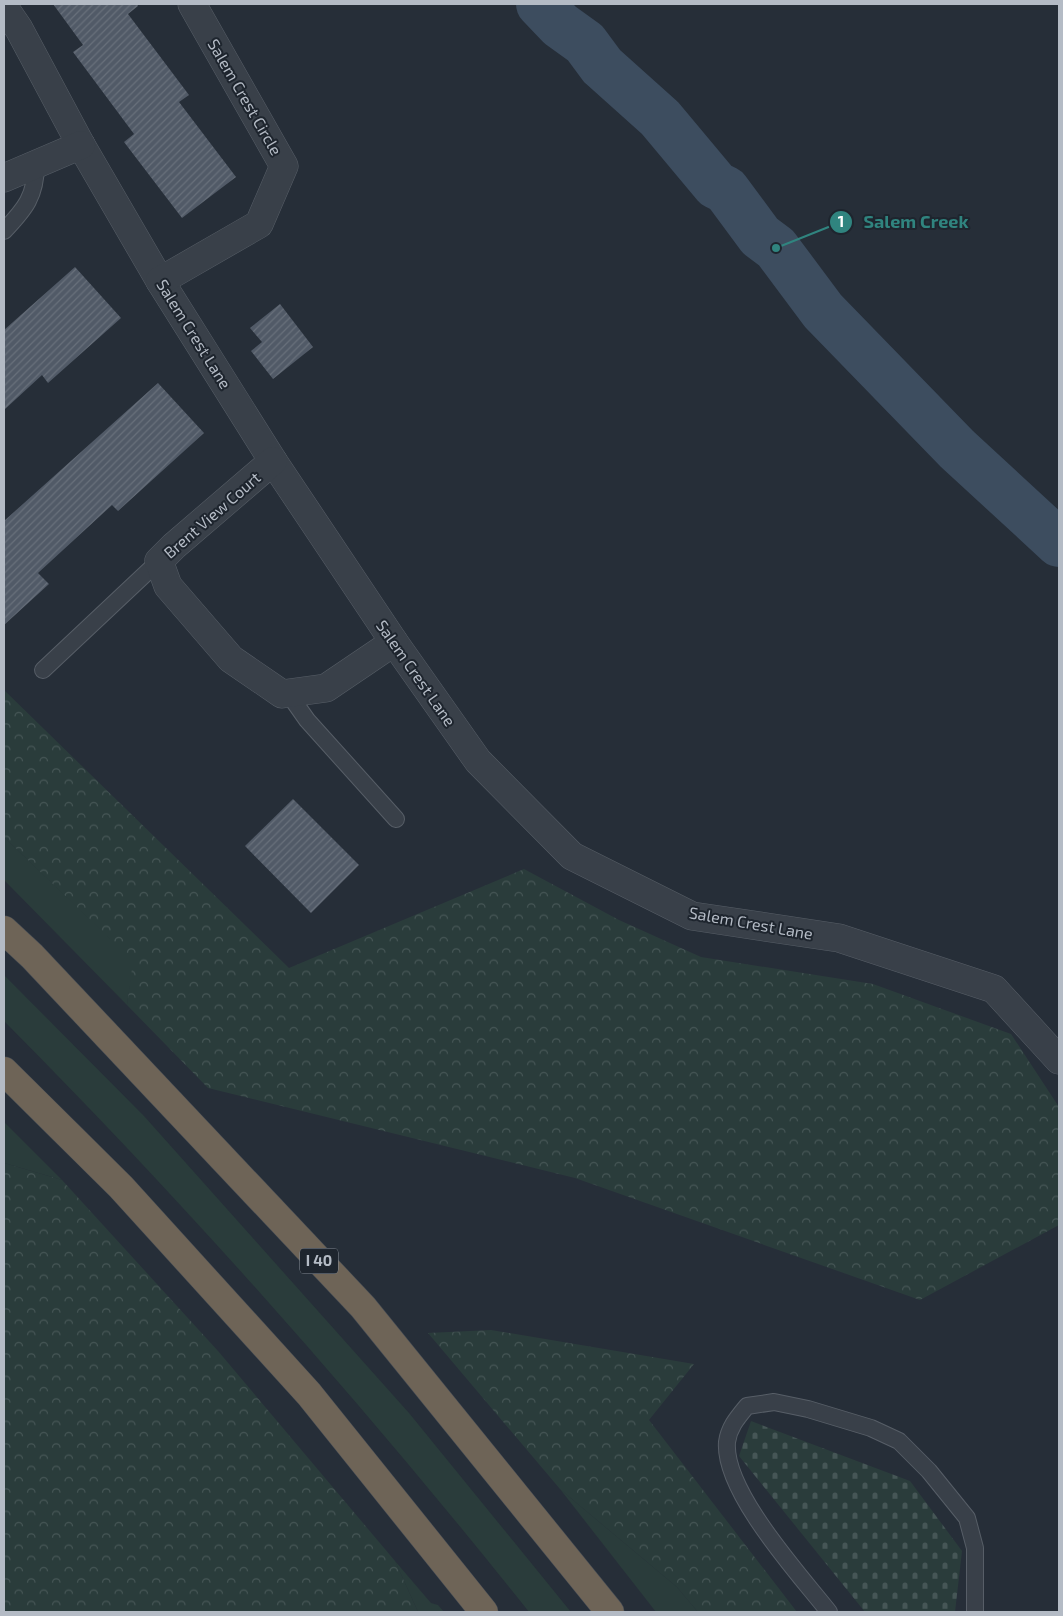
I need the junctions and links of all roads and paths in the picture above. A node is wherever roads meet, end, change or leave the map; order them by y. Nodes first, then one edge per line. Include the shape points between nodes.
1 (192, 4) edge
2 (4, 7) edge
3 (81, 145) junction
4 (36, 164) junction
5 (4, 178) edge
6 (4, 231) edge
7 (160, 281) junction
8 (273, 461) junction
9 (159, 562) junction
10 (394, 642) junction
11 (43, 670) dead end
12 (288, 694) junction
13 (396, 819) dead end
14 (4, 930) edge
15 (1059, 1060) edge
16 (4, 1071) edge
17 (484, 1612) edge
18 (610, 1612) edge
19 (829, 1612) edge
20 (975, 1612) edge

1 - 7 street, Salem Crest Circle via 284,166 259,224
2 - 3 street, Salem Crest Lane
3 - 4 street
3 - 7 street, Salem Crest Lane
4 - 5 street
4 - 6 lane via 36,184 24,209
7 - 8 street, Salem Crest Lane
8 - 9 street, Brent View Court
8 - 10 street, Salem Crest Lane
9 - 11 lane
9 - 12 street, Brent View Court via 168,586 231,659 282,694
10 - 12 street via 326,688
10 - 15 street, Salem Crest Lane via 478,761 572,856 692,916 839,938 994,989
12 - 13 lane via 307,720
14 - 18 highway, I 40 via 363,1307
16 - 17 highway via 122,1187 309,1394
19 - 20 lane via 766,1530 744,1498 729,1467 727,1442 733,1423 747,1406 774,1402 808,1409 871,1428 899,1441 930,1471 967,1518 975,1548

